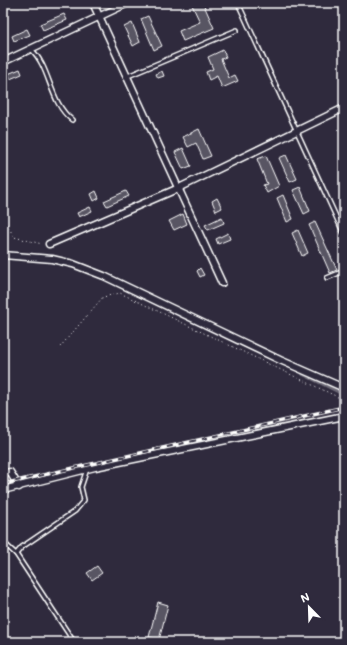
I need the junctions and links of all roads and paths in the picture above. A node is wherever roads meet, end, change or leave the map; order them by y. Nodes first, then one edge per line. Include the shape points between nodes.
1 (93, 3) edge
2 (128, 3) edge
3 (238, 3) edge
4 (99, 16) junction
5 (237, 30) dead end
6 (31, 49) junction
7 (3, 62) edge
8 (128, 76) junction
9 (344, 108) edge
10 (72, 120) dead end
11 (297, 130) junction
12 (179, 188) junction
13 (3, 218) edge
14 (344, 234) edge
15 (49, 244) joint
16 (3, 255) edge
17 (344, 271) edge
18 (327, 278) dead end
19 (222, 283) dead end
20 (60, 347) dead end
21 (344, 388) edge
22 (344, 400) edge
23 (344, 416) edge
24 (3, 459) edge
25 (87, 469) junction
26 (10, 472) junction
27 (3, 474) edge
28 (18, 487) junction
29 (3, 490) edge
30 (3, 542) edge
31 (16, 554) junction
32 (74, 642) edge

1 - 4 street
2 - 4 street
3 - 11 lane
4 - 6 street
4 - 8 street
5 - 8 lane
6 - 7 street
6 - 10 lane via 57,102
8 - 12 street
9 - 11 street
11 - 12 street
11 - 14 lane
12 - 15 street
12 - 19 street
13 - 15 path via 14,237
16 - 21 street via 52,259 104,276
17 - 18 lane
20 - 22 path via 103,297 120,293
23 - 25 street
24 - 26 path
25 - 28 street
25 - 31 lane via 81,487 84,500 75,511
26 - 27 street
26 - 28 street
28 - 29 street
30 - 31 lane
31 - 32 lane

